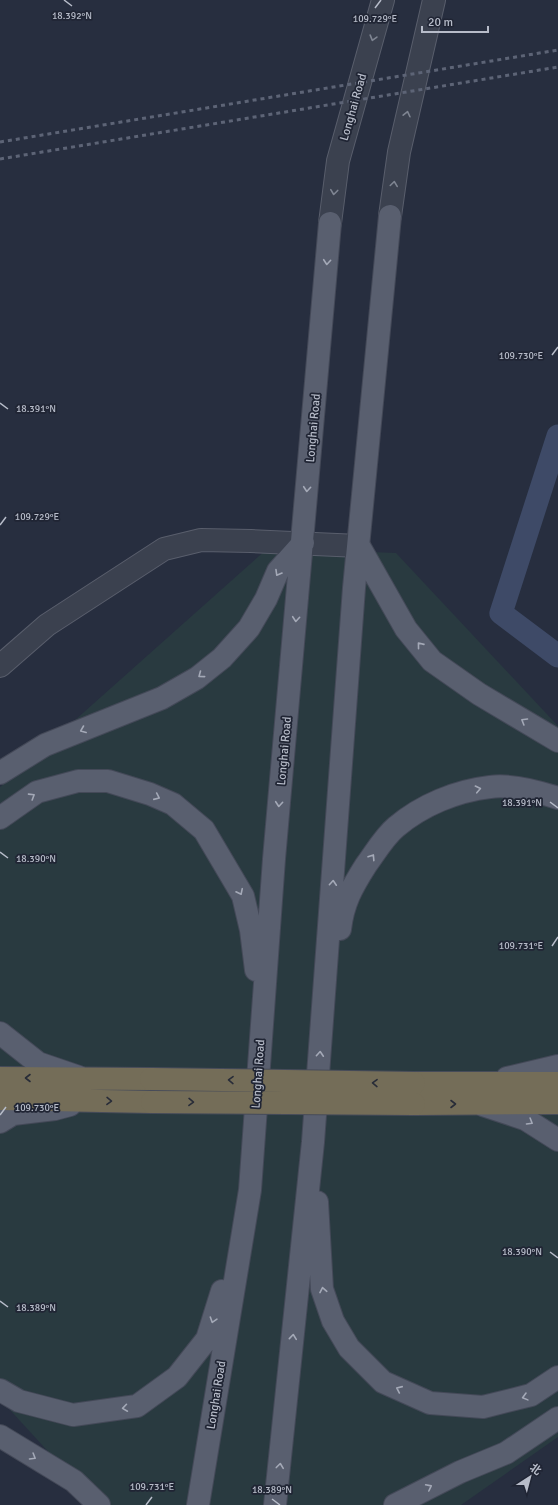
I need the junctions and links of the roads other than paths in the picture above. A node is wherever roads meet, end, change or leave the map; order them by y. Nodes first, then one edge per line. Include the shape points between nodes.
1 (383, 0) edge
2 (434, 0) edge
3 (390, 216) joint
4 (330, 223) joint
5 (303, 543) junction
6 (359, 546) junction
7 (0, 666) edge
8 (558, 740) edge
9 (0, 773) edge
10 (558, 798) edge
11 (0, 818) edge
12 (263, 1009) junction
13 (323, 1012) junction
14 (0, 1033) edge
15 (558, 1066) edge
16 (0, 1078) edge
17 (82, 1078) junction
18 (485, 1083) junction
19 (558, 1083) edge
20 (414, 1094) junction
21 (0, 1099) edge
22 (86, 1100) junction
23 (558, 1103) edge
24 (480, 1104) junction
25 (0, 1122) edge
26 (558, 1140) edge
27 (313, 1142) junction
28 (253, 1145) junction
29 (558, 1377) edge
30 (0, 1390) edge
31 (558, 1418) edge
32 (0, 1436) edge
33 (99, 1505) edge
34 (198, 1505) edge
35 (275, 1505) edge
36 (395, 1505) edge

1 -> 4 street, Longhai Road via 338,161
3 -> 2 street via 399,152
3 - 6 main road
4 -> 5 main road, Longhai Road
5 - 6 street
5 - 7 street via 200,540 164,549 47,625
5 -> 9 main road via 278,571 266,599 249,628 222,658 197,678 162,698 45,745
5 -> 12 main road, Longhai Road
8 -> 6 main road via 479,694 432,661 406,629
13 -> 6 main road
13 -> 10 main road via 336,964 342,910 359,877 395,828 423,807 464,792 491,786 541,792
11 -> 12 main road via 37,792 78,781 108,781 173,804 204,830 243,896 252,930
12 - 28 main road, Longhai Road
27 -> 13 main road
14 - 17 main road via 38,1063
15 - 18 main road
17 -> 16 highway
20 -> 17 highway, bridge via 151,1079
18 - 19 highway
18 - 20 highway
22 -> 20 highway, bridge via 152,1102
20 -> 24 highway
21 - 22 highway
22 - 25 main road via 55,1109 13,1114
23 - 24 highway
24 -> 26 main road via 525,1119
29 -> 27 main road via 531,1395 483,1407 430,1403 383,1382 349,1348 333,1321 322,1289
35 -> 27 main road
28 -> 30 main road via 237,1214 226,1280 207,1339 177,1377 137,1406 73,1415 19,1401
28 - 34 main road, Longhai Road via 250,1190
36 -> 31 main road via 460,1472 506,1453
32 -> 33 main road via 74,1481

